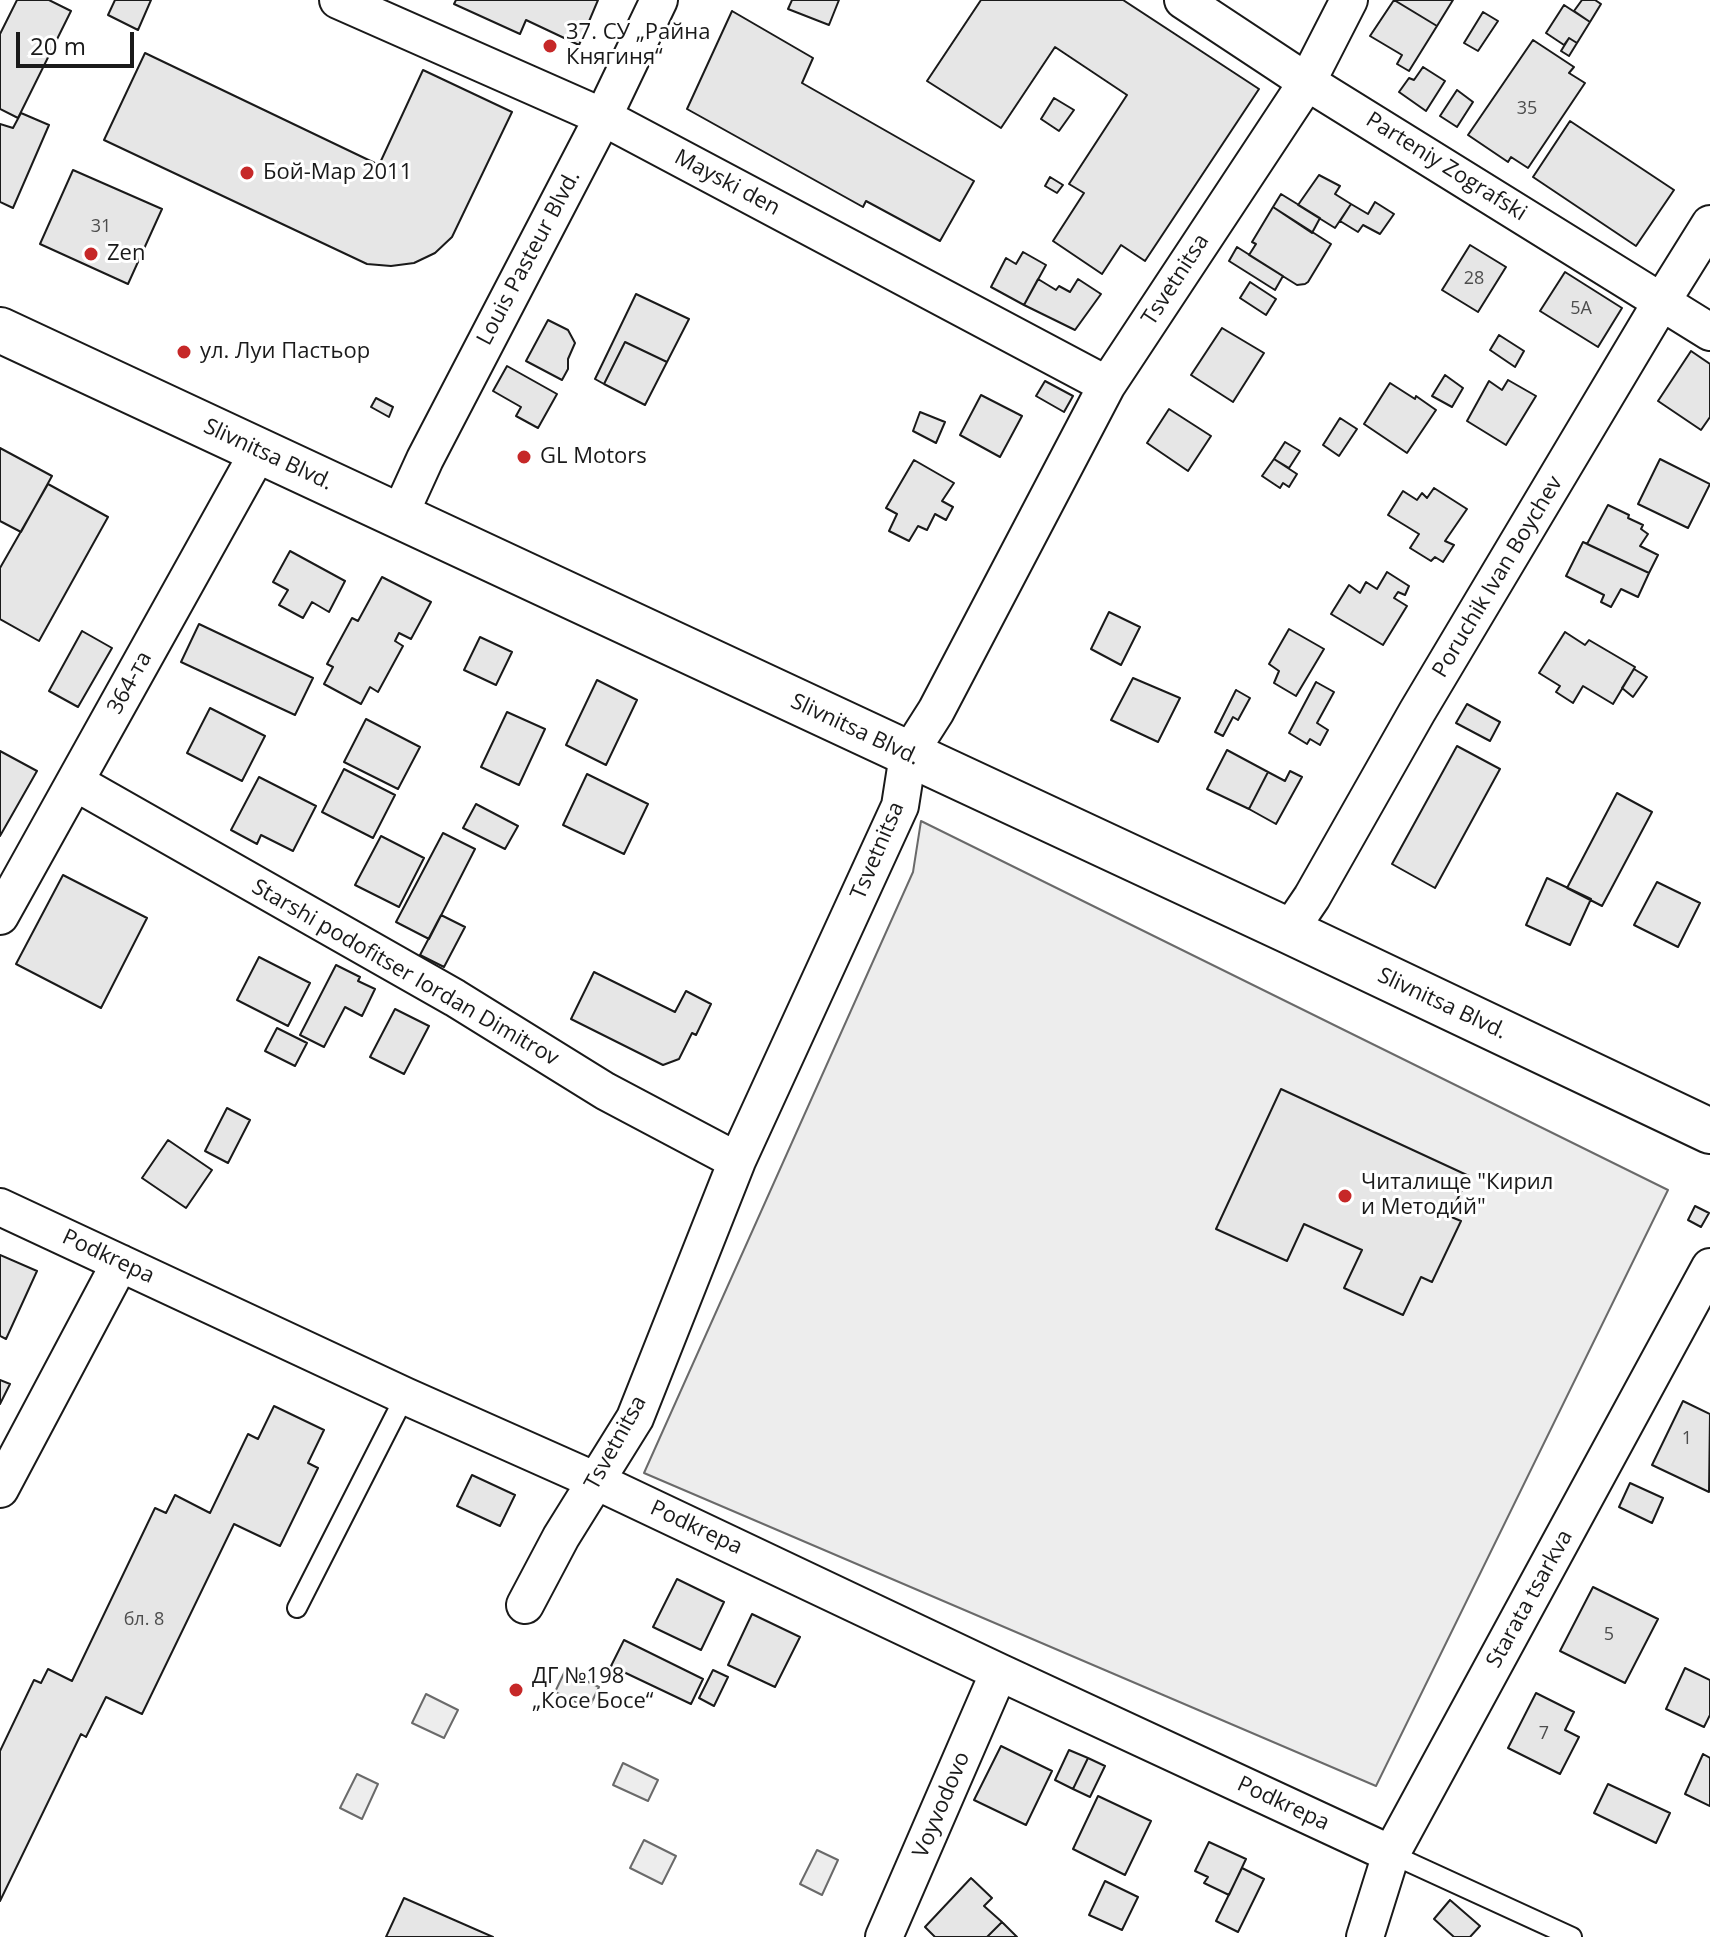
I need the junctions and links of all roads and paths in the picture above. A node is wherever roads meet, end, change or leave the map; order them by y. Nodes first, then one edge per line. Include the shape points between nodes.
1 (338, 0) edge
2 (659, 0) edge
3 (1183, 0) edge
4 (1349, 0) edge
5 (1307, 82) junction
6 (603, 117) junction
7 (1710, 224) edge
8 (1662, 301) junction
9 (0, 330) edge
10 (1710, 332) edge
11 (1107, 385) junction
12 (259, 451) junction
13 (399, 516) junction
14 (908, 755) junction
15 (75, 782) junction
16 (0, 916) edge
17 (1289, 931) junction
18 (1710, 1131) edge
19 (737, 1161) junction
20 (0, 1207) edge
21 (120, 1263) junction
22 (1710, 1267) edge
23 (405, 1396) junction
24 (596, 1481) junction
25 (0, 1489) edge
26 (525, 1605) dead end
27 (297, 1608) dead end
28 (999, 1672) junction
29 (1391, 1854) junction
30 (884, 1937) edge
31 (1365, 1937) edge
32 (1572, 1937) edge

1 - 6 street, Mayski den
2 - 6 street, Louis Pasteur Blvd.
3 - 5 street, Parteniy Zografski
4 - 5 street, Tsvetnitsa
5 - 8 street, Parteniy Zografski
5 - 11 street, Tsvetnitsa
6 - 11 street, Mayski den
6 - 13 street, Louis Pasteur Blvd.
7 - 8 street, Poruchik Ivan Boychev
8 - 10 street, Parteniy Zografski
8 - 17 street, Poruchik Ivan Boychev
9 - 12 main road, Slivnitsa Blvd.
11 - 14 street, Tsvetnitsa
12 - 13 main road, Slivnitsa Blvd.
12 - 15 street, 364-та
13 - 14 main road, Slivnitsa Blvd.
14 - 17 main road, Slivnitsa Blvd.
14 - 19 street, Tsvetnitsa via 900,806
15 - 16 street, 364-та
15 - 19 street, Starshi podofitser Iordan Dimitrov via 455,998 605,1091
17 - 18 main road, Slivnitsa Blvd.
19 - 24 street, Tsvetnitsa via 635,1418
20 - 21 street, Podkrepa
21 - 23 street, Podkrepa
21 - 25 street
22 - 29 street, Starata tsarkva
23 - 24 street, Podkrepa
23 - 27 lane
24 - 26 street, Tsvetnitsa
24 - 28 street, Podkrepa
28 - 29 street, Podkrepa
28 - 30 street, Voyvodovo
29 - 31 street, Starata tsarkva
29 - 32 lane

